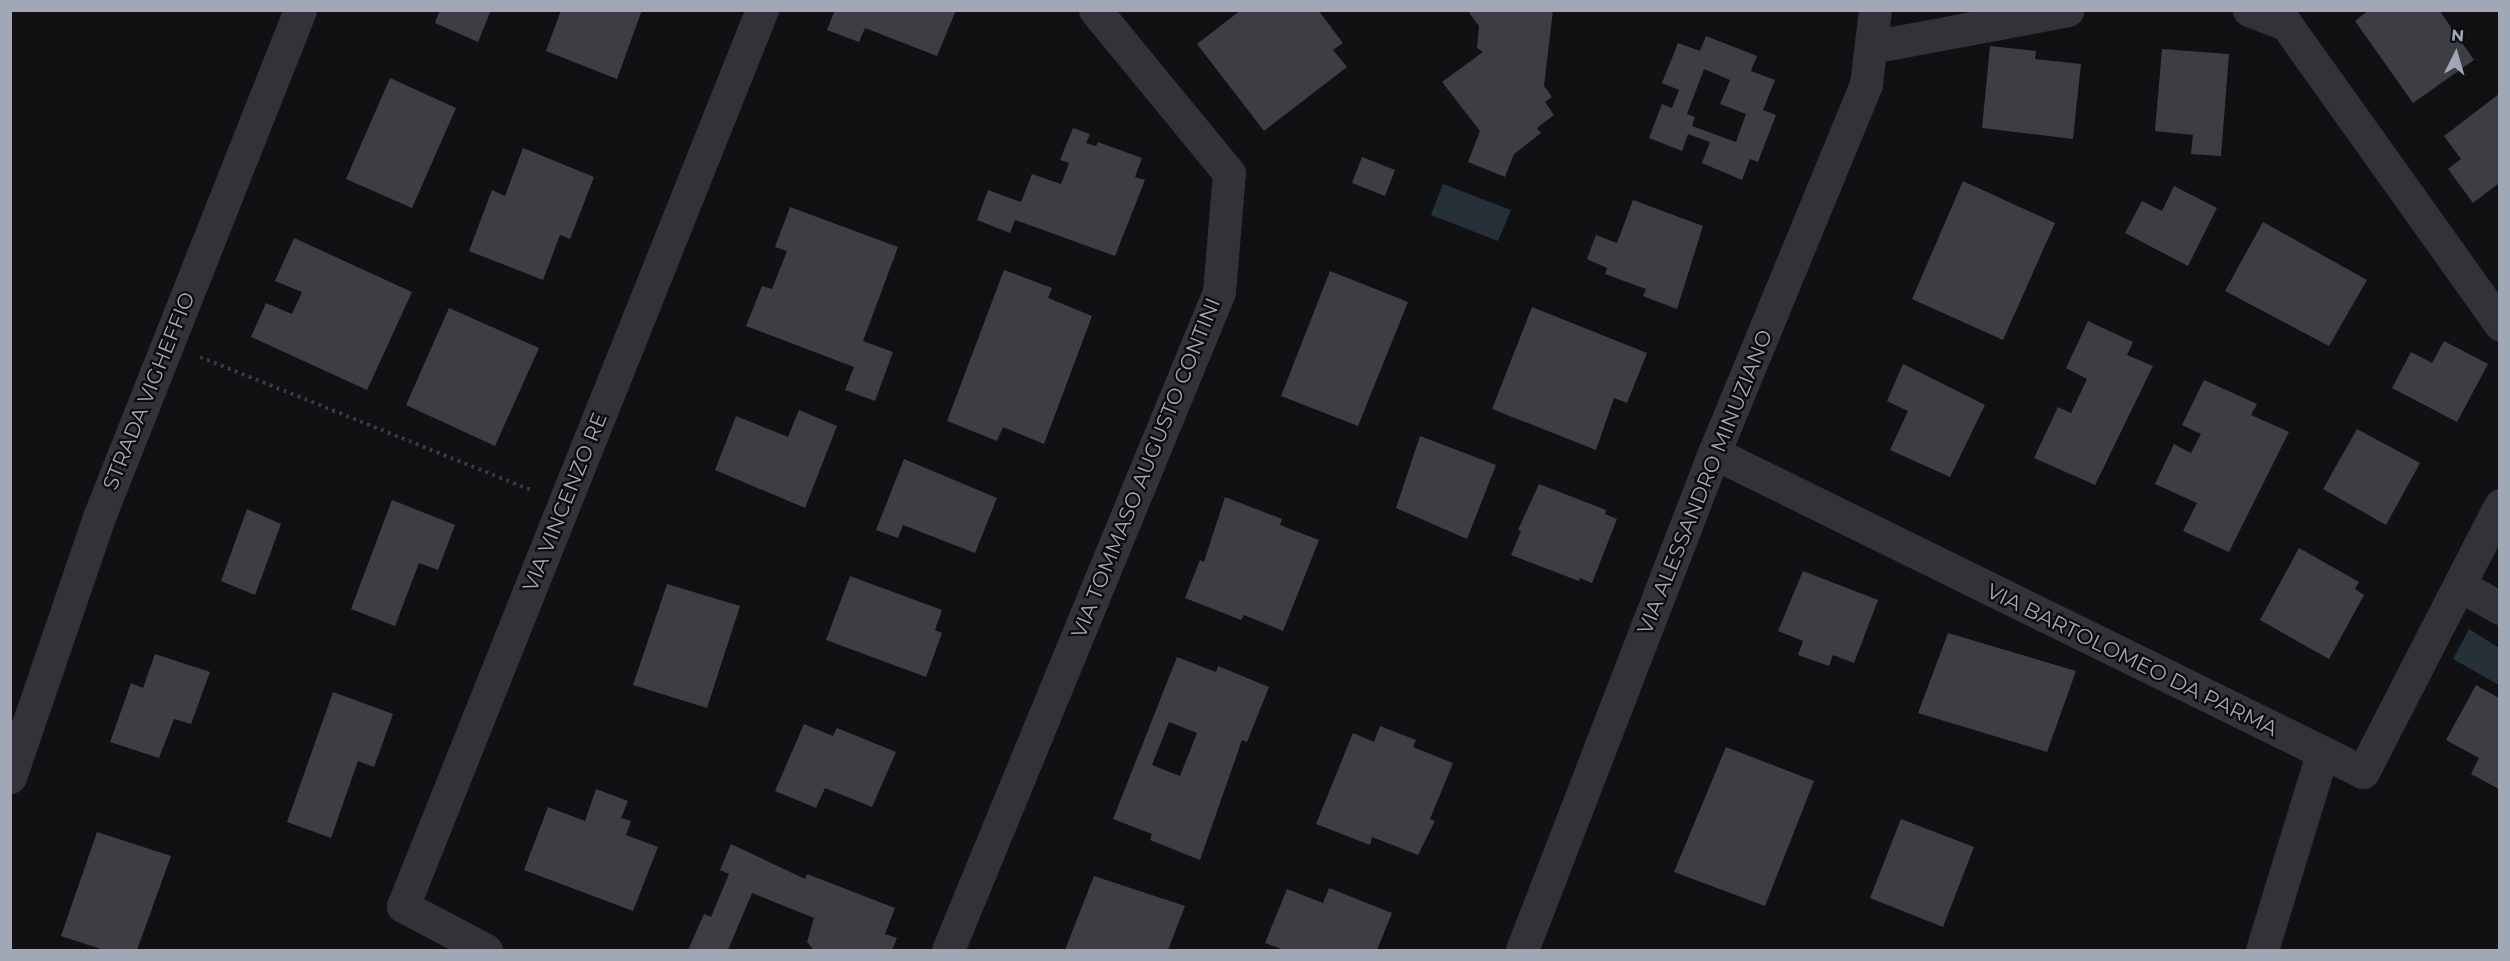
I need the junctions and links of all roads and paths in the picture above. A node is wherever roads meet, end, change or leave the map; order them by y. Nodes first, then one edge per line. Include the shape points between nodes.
1 (300, 10) edge
2 (762, 10) edge
3 (1095, 10) edge
4 (1875, 10) edge
5 (2068, 10) edge
6 (2249, 10) edge
7 (1871, 46) junction
8 (2499, 324) edge
9 (168, 344) junction
10 (1714, 453) junction
11 (564, 503) junction
12 (2499, 505) edge
13 (2461, 586) junction
14 (2499, 608) edge
15 (2322, 754) junction
16 (10, 777) edge
17 (486, 951) edge
18 (948, 951) edge
19 (1522, 951) edge
20 (2262, 951) edge

1 - 9 street, STRADA VIGHEFFIO
2 - 11 street, VIA VINCENZO RE
3 - 18 street, VIA TOMMASO AUGUSTO CONTINI via 1229,173 1219,292
4 - 7 street, VIA ALESSANDRO MINUZIANO
5 - 7 street
6 - 8 street via 2286,24
7 - 10 street, VIA ALESSANDRO MINUZIANO via 1866,84
9 - 11 path
9 - 16 street, STRADA VIGHEFFIO via 99,517
10 - 15 street, VIA BARTOLOMEO DA PARMA
10 - 19 street, VIA ALESSANDRO MINUZIANO
11 - 17 street, VIA VINCENZO RE via 403,906
12 - 13 street, VIA BARTOLOMEO DA PARMA
13 - 14 street
13 - 15 street, VIA BARTOLOMEO DA PARMA via 2363,772
15 - 20 street

